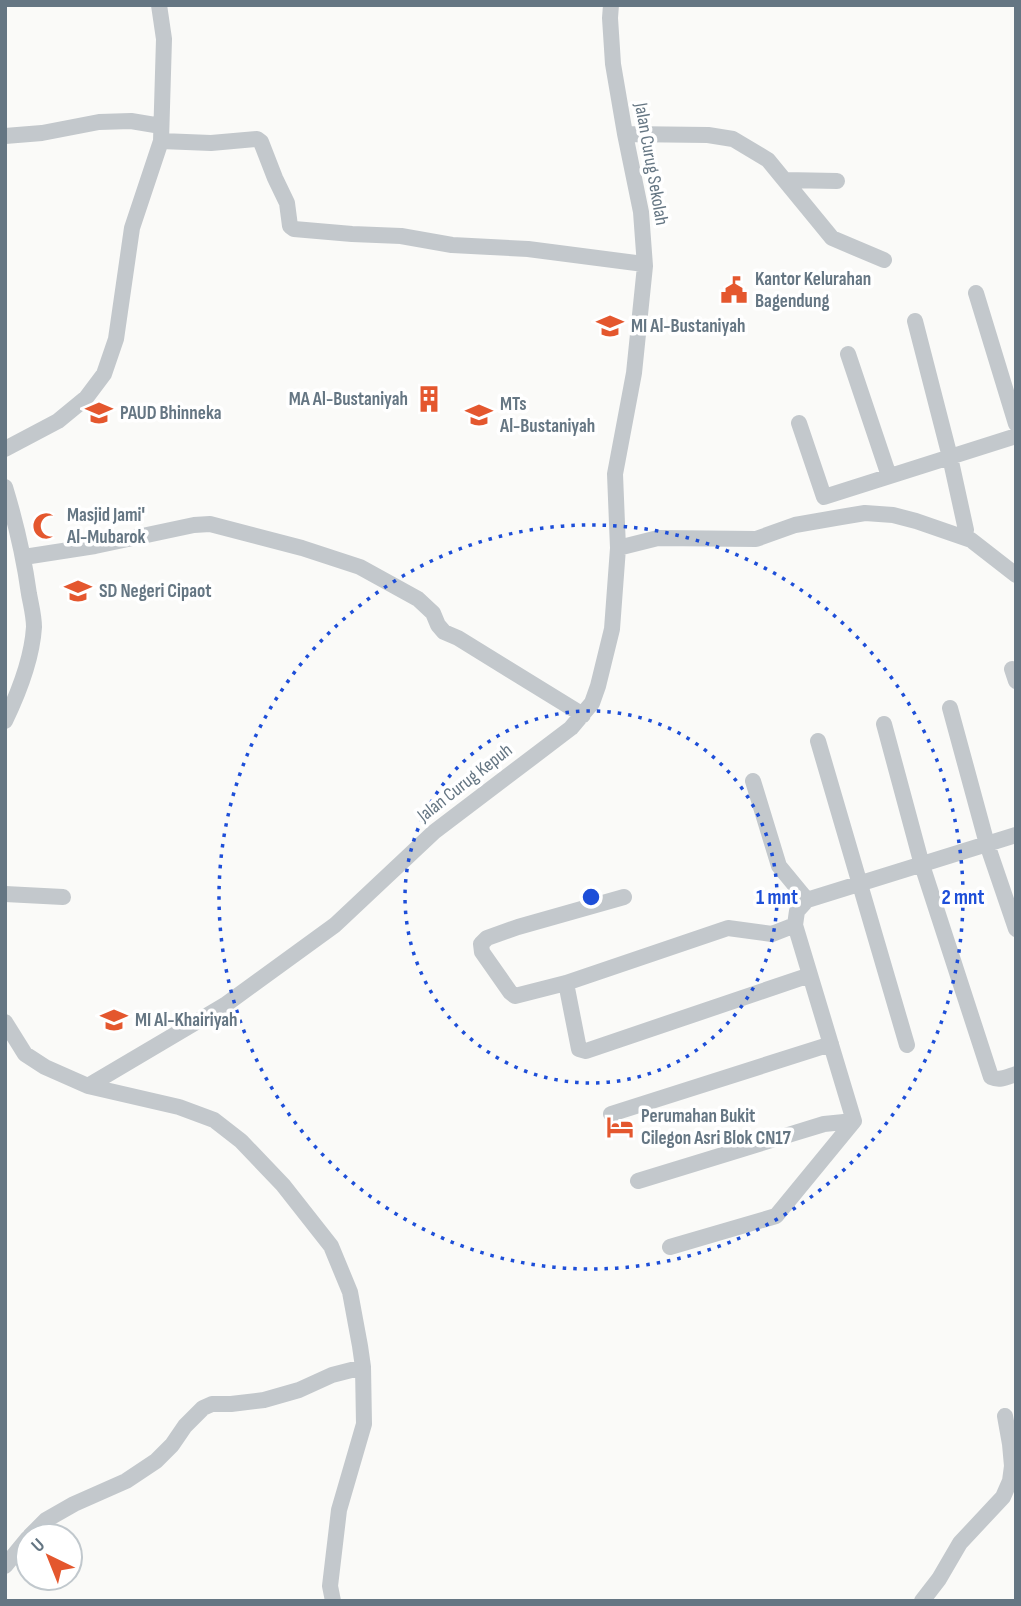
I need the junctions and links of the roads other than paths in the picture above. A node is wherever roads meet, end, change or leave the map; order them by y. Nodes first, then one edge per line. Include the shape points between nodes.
1 (159, 5) edge
2 (611, 5) edge
3 (161, 133) junction
4 (625, 134) junction
5 (5, 136) edge
6 (785, 180) junction
7 (837, 181) dead end
8 (884, 260) dead end
9 (645, 264) junction
10 (976, 293) dead end
11 (915, 321) dead end
12 (848, 354) dead end
13 (634, 373) joint
14 (799, 423) dead end
15 (1016, 424) edge
16 (1016, 436) edge
17 (5, 449) edge
18 (950, 457) junction
19 (889, 476) junction
20 (5, 487) edge
21 (967, 530) dead end
22 (618, 548) junction
23 (24, 557) junction
24 (1016, 575) edge
25 (950, 708) dead end
26 (583, 715) junction
27 (5, 721) edge
28 (884, 724) dead end
29 (818, 741) dead end
30 (754, 782) dead end
31 (1016, 835) edge
32 (987, 844) junction
33 (922, 865) junction
34 (860, 884) junction
35 (5, 894) edge
36 (63, 897) dead end
37 (624, 897) dead end
38 (807, 900) junction
39 (795, 925) junction
40 (1016, 929) edge
41 (810, 975) junction
42 (566, 983) junction
43 (5, 1022) edge
44 (831, 1044) junction
45 (907, 1045) dead end
46 (1016, 1074) edge
47 (88, 1086) junction
48 (611, 1114) dead end
49 (854, 1121) junction
50 (638, 1181) dead end
51 (670, 1247) dead end
52 (363, 1367) junction
53 (1005, 1416) dead end
54 (44, 1522) edge
55 (333, 1601) edge
56 (922, 1601) edge

1 - 3 street
2 - 4 street, Jalan Curug Sekolah via 612,64
3 - 5 street via 131,121
3 - 9 street via 211,143 257,139 294,229 528,248
3 - 17 street via 132,228 116,339 104,374 74,409
4 - 6 street via 733,139 768,160
4 - 9 street, Jalan Curug Sekolah via 641,212
6 - 7 street
6 - 8 street via 832,239
9 - 13 street, Jalan Curug Sekolah
10 - 15 street
11 - 18 street
12 - 19 street
13 - 22 street, Jalan Curug Kepuh via 615,474
14 - 19 street via 824,497
16 - 18 street
18 - 19 street
18 - 21 street
20 - 23 street
22 - 24 street via 658,538 756,539 795,525 865,513 916,520 971,540
22 - 26 street, Jalan Curug Kepuh via 612,629 598,686
23 - 26 street via 210,524 302,548 360,567 418,599 444,632
23 - 27 street via 34,625 15,701
25 - 32 street
26 - 47 street, Jalan Curug Kepuh via 434,832 335,925 225,1006
28 - 33 street
29 - 34 street
30 - 38 street via 779,866
31 - 32 street
32 - 33 street
32 - 40 street
33 - 34 street
33 - 46 street via 991,1077
34 - 38 street
34 - 45 street
35 - 36 street
37 - 42 street via 518,927 481,944 482,952 515,996
38 - 39 street via 797,911
39 - 41 street
39 - 42 street via 772,934 728,928
41 - 42 street via 586,1051 579,1049
41 - 44 street
43 - 47 street via 25,1054
44 - 48 street
44 - 49 street
47 - 52 street via 179,1107 214,1120 242,1142 284,1185 331,1246 350,1292
49 - 50 street via 824,1124
49 - 51 street via 776,1216
52 - 54 street via 264,1400 203,1408 156,1461
52 - 55 street via 364,1423 339,1510 330,1586
53 - 56 street via 1012,1466 1003,1497 960,1543

